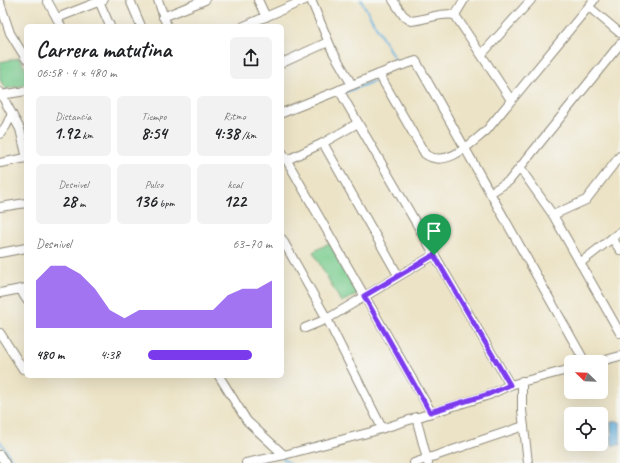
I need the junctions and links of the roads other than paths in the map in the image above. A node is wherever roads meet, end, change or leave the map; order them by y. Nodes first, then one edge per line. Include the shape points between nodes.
1 (46, 0) edge
2 (130, 0) edge
3 (158, 0) edge
4 (205, 0) edge
5 (258, 0) edge
6 (305, 0) edge
7 (311, 0) edge
8 (392, 0) edge
9 (464, 0) edge
10 (531, 0) edge
11 (101, 1) edge
12 (0, 3) edge
13 (592, 3) edge
14 (455, 15) junction
15 (163, 17) junction
16 (266, 17) junction
17 (57, 18) junction
18 (60, 24) edge
19 (109, 24) edge
20 (140, 24) edge
21 (166, 24) edge
22 (249, 24) edge
23 (619, 30) edge
24 (328, 42) junction
25 (620, 44) edge
26 (482, 54) junction
27 (24, 56) edge
28 (284, 62) edge
29 (380, 74) junction
30 (352, 85) junction
31 (339, 90) junction
32 (24, 91) edge
33 (1, 93) edge
34 (511, 100) junction
35 (284, 112) edge
36 (12, 114) junction
37 (358, 123) junction
38 (0, 134) edge
39 (323, 143) junction
40 (24, 146) edge
41 (465, 148) junction
42 (284, 156) edge
43 (620, 156) edge
44 (24, 158) edge
45 (286, 160) junction
46 (0, 163) edge
47 (520, 168) junction
48 (490, 193) junction
49 (24, 203) edge
50 (0, 207) edge
51 (553, 215) junction
52 (620, 232) edge
53 (612, 238) junction
54 (284, 243) edge
55 (24, 248) edge
56 (620, 250) edge
57 (0, 253) edge
58 (434, 255) junction
59 (580, 263) junction
60 (398, 275) junction
61 (23, 288) edge
62 (0, 293) edge
63 (364, 296) junction
64 (327, 319) junction
65 (305, 328) dead end
66 (620, 332) edge
67 (0, 333) edge
68 (581, 355) edge
69 (620, 356) edge
70 (608, 359) edge
71 (23, 369) dead end
72 (564, 371) edge
73 (220, 378) edge
74 (522, 382) junction
75 (510, 385) junction
76 (430, 412) junction
77 (416, 417) junction
78 (524, 426) junction
79 (382, 428) junction
80 (0, 455) edge
81 (284, 455) junction
82 (428, 461) edge
83 (5, 463) edge
84 (246, 463) edge
85 (414, 463) edge
86 (528, 463) edge

1 - 17 street
2 - 20 street
3 - 15 street
4 - 15 street
5 - 16 street
6 - 16 street
7 - 24 street
8 - 14 street via 411,21 439,15
9 - 14 street
10 - 26 street
11 - 17 street
11 - 19 street
12 - 27 street via 10,33
13 - 23 street
13 - 34 street
14 - 26 street
15 - 21 street
16 - 22 street
17 - 18 street
24 - 28 street
24 - 30 street
25 - 47 street
26 - 34 street
29 - 30 street
29 - 41 street via 425,154 432,159 440,160
29 - 41 street via 416,61
30 - 31 street
31 - 35 street
31 - 37 street
32 - 33 street
33 - 36 street
34 - 41 street via 486,131
36 - 38 street
36 - 40 street via 20,129
37 - 39 street
37 - 58 street
39 - 45 street
39 - 60 street
41 - 48 street
42 - 45 street
43 - 51 street via 586,200
44 - 46 street
45 - 63 street
47 - 48 street via 509,181
47 - 51 street
48 - 68 street
49 - 50 street
51 - 59 street
52 - 53 street
53 - 56 street
53 - 59 street
54 - 64 street
55 - 57 street
58 - 60 street
58 - 75 street
59 - 66 street
60 - 63 street
61 - 62 street
63 - 64 street
63 - 76 street
64 - 65 street
64 - 79 street
67 - 71 street
69 - 70 street
72 - 74 street
73 - 81 street via 246,421
74 - 75 street
74 - 78 street
75 - 76 street
76 - 77 street
77 - 79 street
77 - 82 street
78 - 82 street
78 - 86 street
79 - 81 street
80 - 83 street
81 - 84 street
82 - 85 street

